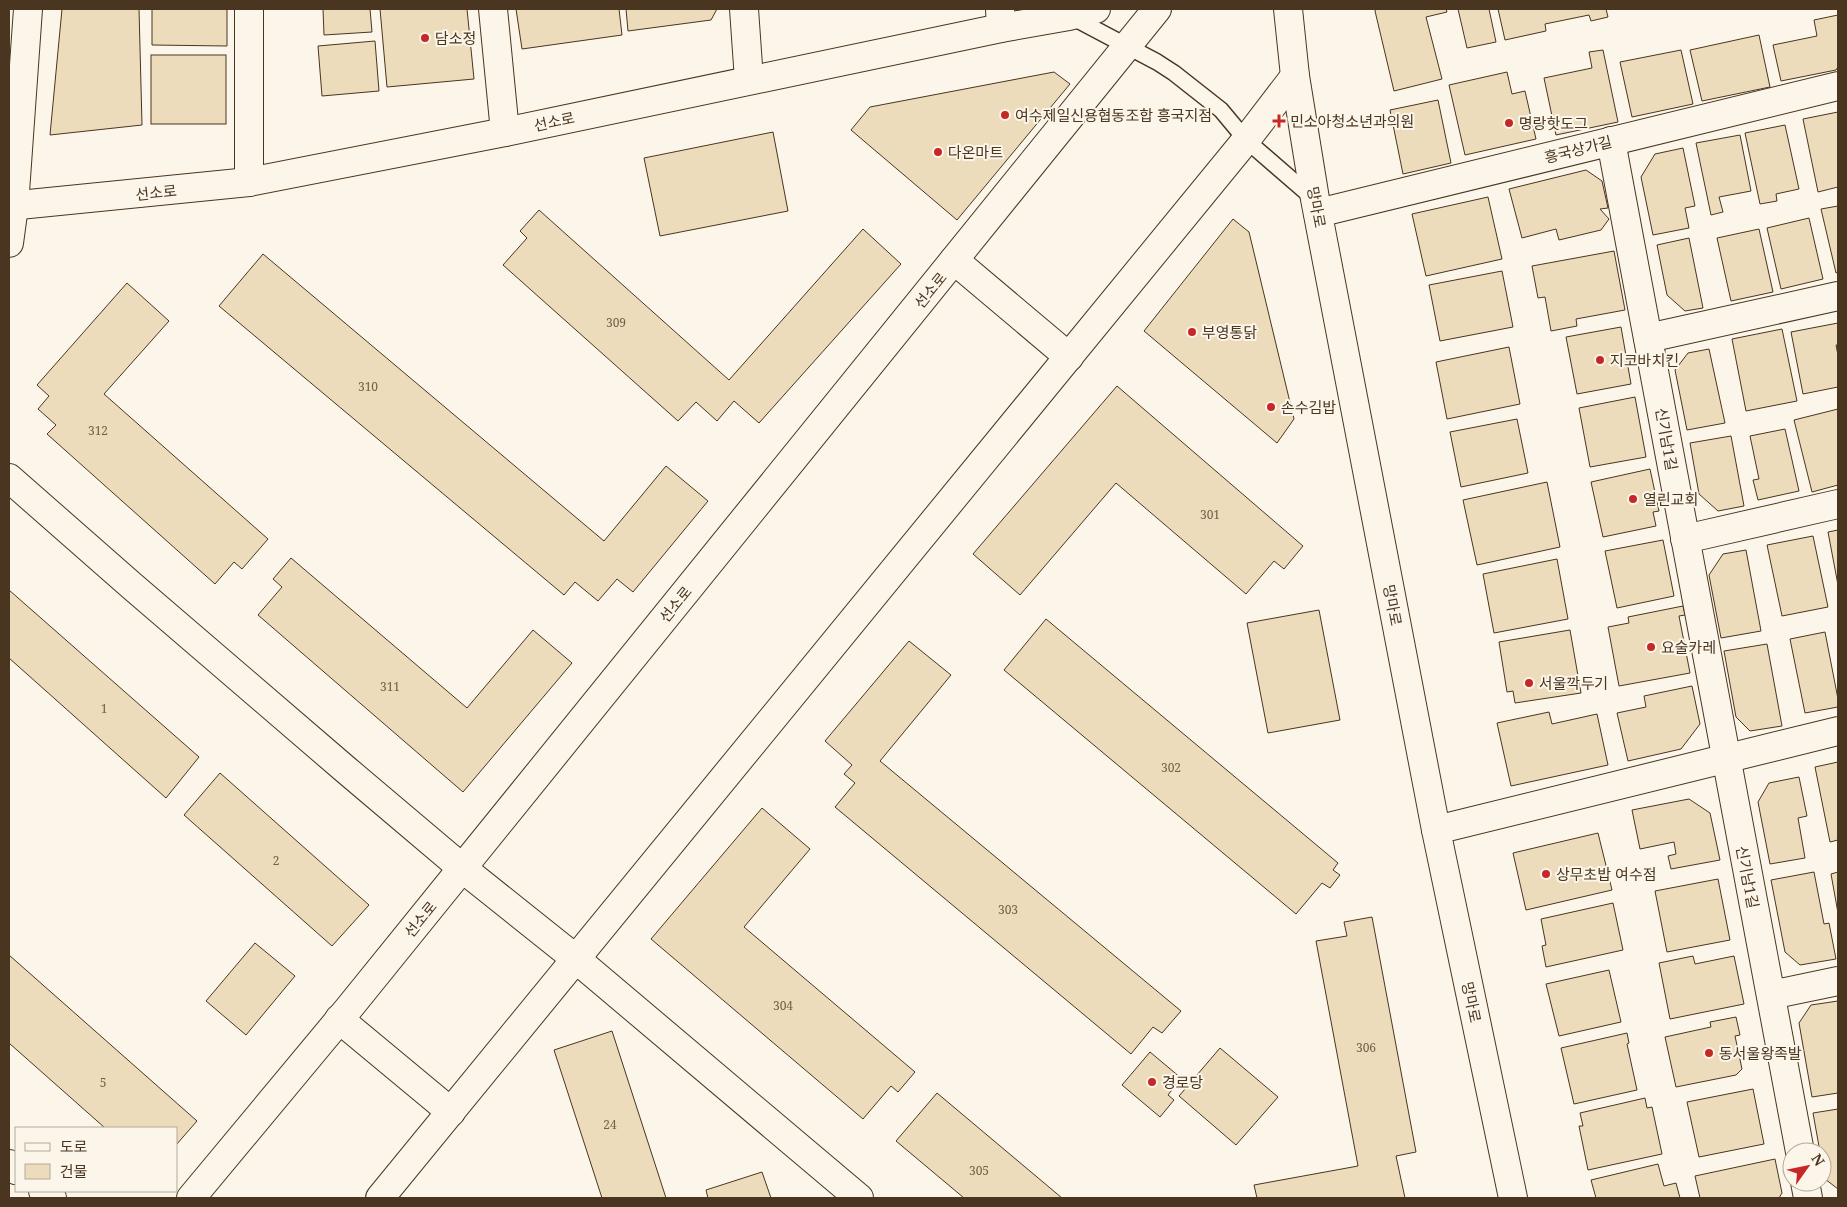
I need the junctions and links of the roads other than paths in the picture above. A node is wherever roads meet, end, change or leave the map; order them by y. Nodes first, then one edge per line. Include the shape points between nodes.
1 (28, 9) edge
2 (250, 9) edge
3 (493, 9) edge
4 (744, 9) edge
5 (1096, 9) edge
6 (1157, 9) edge
7 (1288, 9) edge
8 (1069, 16) junction
9 (1000, 18) edge
10 (1126, 47) junction
11 (1295, 76) junction
12 (749, 80) junction
13 (1838, 86) edge
14 (505, 132) junction
15 (1246, 140) junction
16 (1611, 141) junction
17 (248, 182) junction
18 (11, 206) edge
19 (1316, 206) junction
20 (9, 242) edge
21 (954, 260) junction
22 (1838, 296) edge
23 (1648, 338) junction
24 (1068, 357) junction
25 (9, 478) edge
26 (1838, 504) edge
27 (1685, 539) junction
28 (1838, 731) edge
29 (1726, 759) junction
30 (1436, 830) junction
31 (462, 868) junction
32 (576, 959) junction
33 (1838, 981) edge
34 (1770, 995) junction
35 (339, 1019) junction
36 (451, 1112) junction
37 (1798, 1142) edge
38 (190, 1198) edge
39 (380, 1198) edge
40 (859, 1198) edge
41 (1512, 1198) edge

1 - 18 street
2 - 17 street
3 - 14 street
4 - 12 street
5 - 8 street, 선소로
6 - 10 street, 선소로
7 - 11 street, 망마로
8 - 9 street, 선소로
8 - 10 lane
9 - 12 street, 선소로
10 - 15 lane via 1157,62 1191,85 1221,110
10 - 21 street, 선소로
11 - 15 street
11 - 19 street, 망마로
12 - 14 street, 선소로
13 - 16 street, 흥국상가길
14 - 17 street, 선소로
15 - 19 lane
15 - 24 street
16 - 19 street, 흥국상가길
16 - 23 street, 신기남1길
17 - 18 street, 선소로
18 - 20 street
19 - 30 street, 망마로
21 - 24 street
21 - 31 street, 선소로
22 - 23 street
23 - 27 street, 신기남1길
24 - 32 street
25 - 31 street
26 - 27 street
27 - 29 street, 신기남1길
28 - 29 street
29 - 30 street
29 - 34 street, 신기남1길
30 - 41 street, 망마로
31 - 32 street
31 - 35 street, 선소로
32 - 36 street
32 - 40 street
33 - 34 street
34 - 37 street, 신기남1길
35 - 36 street
35 - 38 street, 선소로
36 - 39 street

